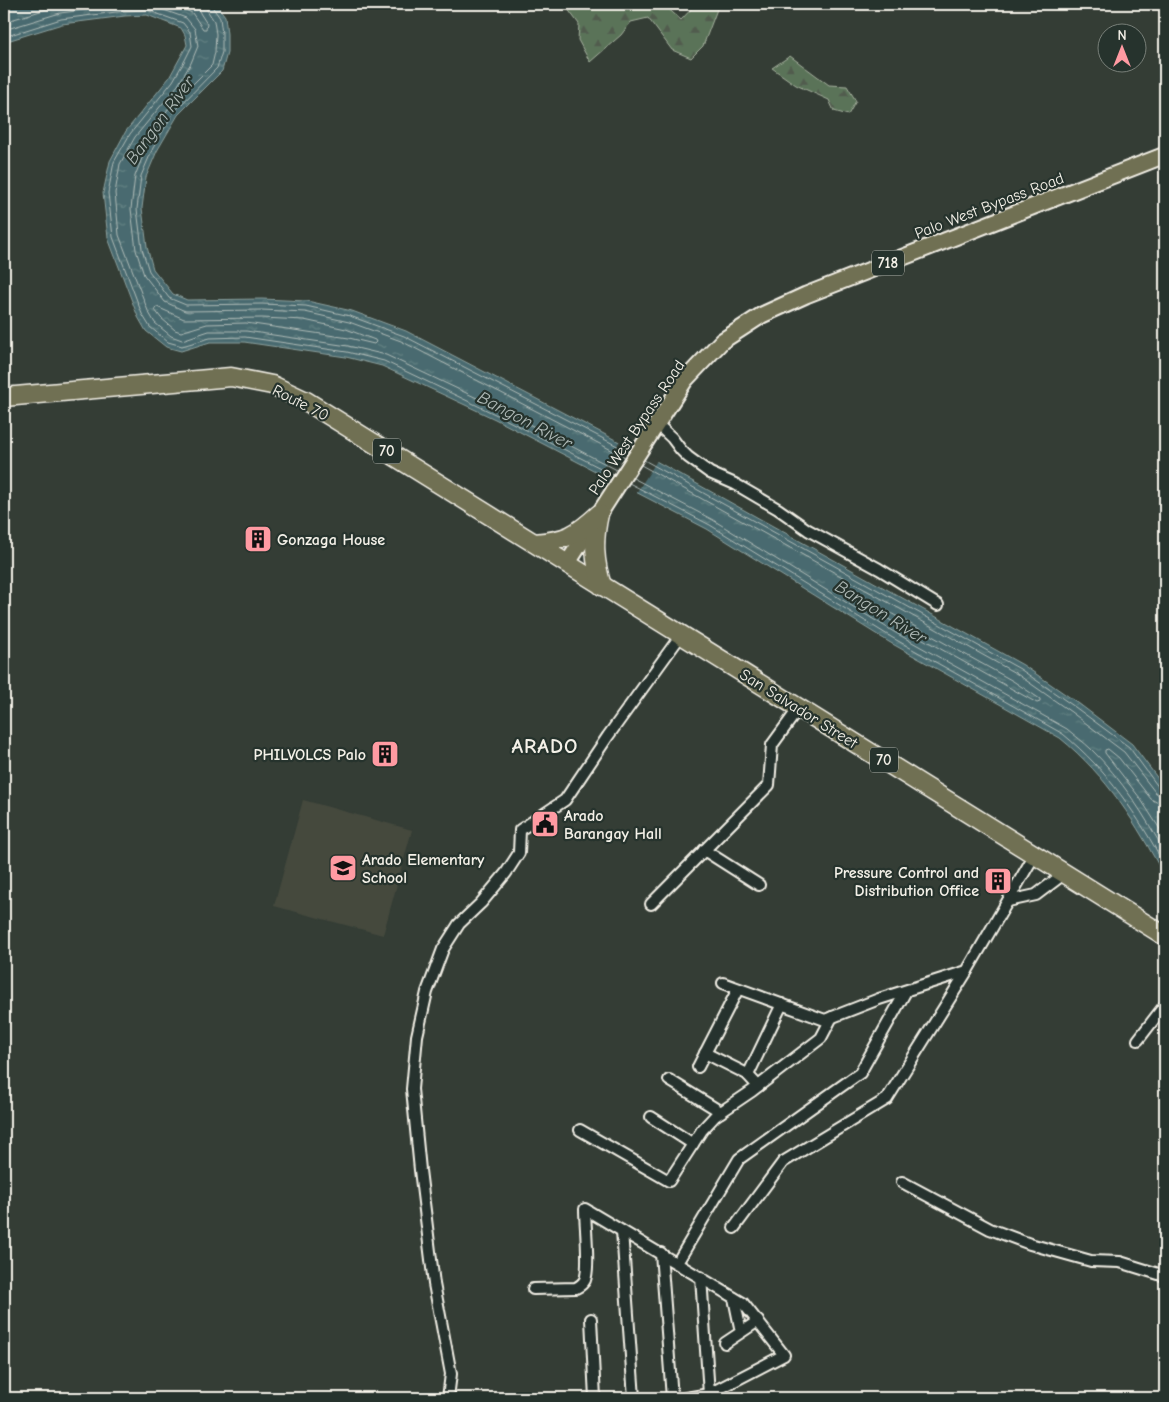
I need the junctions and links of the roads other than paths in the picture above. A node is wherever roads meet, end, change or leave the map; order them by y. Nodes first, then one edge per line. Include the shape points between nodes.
1 (1165, 155) edge
2 (4, 397) edge
3 (655, 427) junction
4 (603, 507) junction
5 (534, 543) junction
6 (567, 564) junction
7 (602, 586) junction
8 (938, 605) dead end
9 (681, 635) junction
10 (799, 708) junction
11 (704, 850) junction
12 (1035, 854) junction
13 (1065, 873) junction
14 (759, 885) dead end
15 (1008, 901) junction
16 (651, 904) dead end
17 (1165, 936) edge
18 (967, 971) junction
19 (723, 983) dead end
20 (738, 988) junction
21 (906, 991) junction
22 (782, 1004) junction
23 (1165, 1005) edge
24 (832, 1017) junction
25 (1138, 1040) dead end
26 (705, 1053) junction
27 (698, 1067) dead end
28 (748, 1075) junction
29 (669, 1080) dead end
30 (758, 1086) junction
31 (721, 1112) junction
32 (651, 1117) dead end
33 (580, 1130) dead end
34 (693, 1144) junction
35 (902, 1182) dead end
36 (734, 1228) dead end
37 (622, 1231) junction
38 (661, 1253) junction
39 (678, 1263) junction
40 (1165, 1276) edge
41 (701, 1278) junction
42 (533, 1289) dead end
43 (734, 1298) junction
44 (590, 1319) dead end
45 (758, 1321) junction
46 (741, 1332) junction
47 (726, 1343) dead end
48 (709, 1394) junction
49 (448, 1398) edge
50 (595, 1398) edge
51 (634, 1398) edge
52 (672, 1398) edge
53 (686, 1398) edge

1 - 3 main road, Palo West Bypass Road / 718 via 762,314 722,342 685,380
2 - 5 highway, Route 70 / 70 via 231,377 272,385 306,401
3 - 4 main road, Palo West Bypass Road / 718
3 - 8 street via 710,473 735,484
4 - 5 highway via 581,530 566,538
4 - 6 main road, Palo West Bypass Road / 718
4 - 7 highway via 594,537
5 - 6 highway, San Salvador Street / 70
6 - 7 highway, San Salvador Street / 70
7 - 9 highway, San Salvador Street / 70
9 - 10 highway, San Salvador Street / 70
9 - 49 street via 565,800 520,830 519,854 481,903 459,924 443,949 427,992 417,1036 412,1089 434,1284 451,1374
10 - 11 street via 772,745 769,785
10 - 12 highway, San Salvador Street / 70
11 - 14 street
11 - 16 street
12 - 13 highway, San Salvador Street / 70
12 - 15 street
13 - 15 street via 1036,895
13 - 17 highway, San Salvador Street / 70
15 - 18 street
18 - 21 street
18 - 36 street via 887,1099 783,1162
19 - 20 street
20 - 22 street
20 - 26 street
21 - 24 street
21 - 39 street via 860,1073 738,1160
22 - 24 street via 824,1020
22 - 28 street
23 - 25 street
24 - 30 street via 821,1038
26 - 27 street
26 - 28 street
28 - 30 street
29 - 31 street
30 - 31 street
31 - 34 street
32 - 34 street
33 - 34 street via 669,1181
35 - 40 street via 990,1229 1030,1244 1091,1261 1120,1262
37 - 38 street
37 - 42 street via 585,1209 585,1280 576,1288
37 - 51 street
38 - 39 street
38 - 52 street
39 - 41 street
41 - 43 street
41 - 48 street
43 - 45 street via 743,1303
43 - 46 street
44 - 50 street
45 - 46 street
45 - 48 street via 784,1355
46 - 47 street
48 - 53 street

